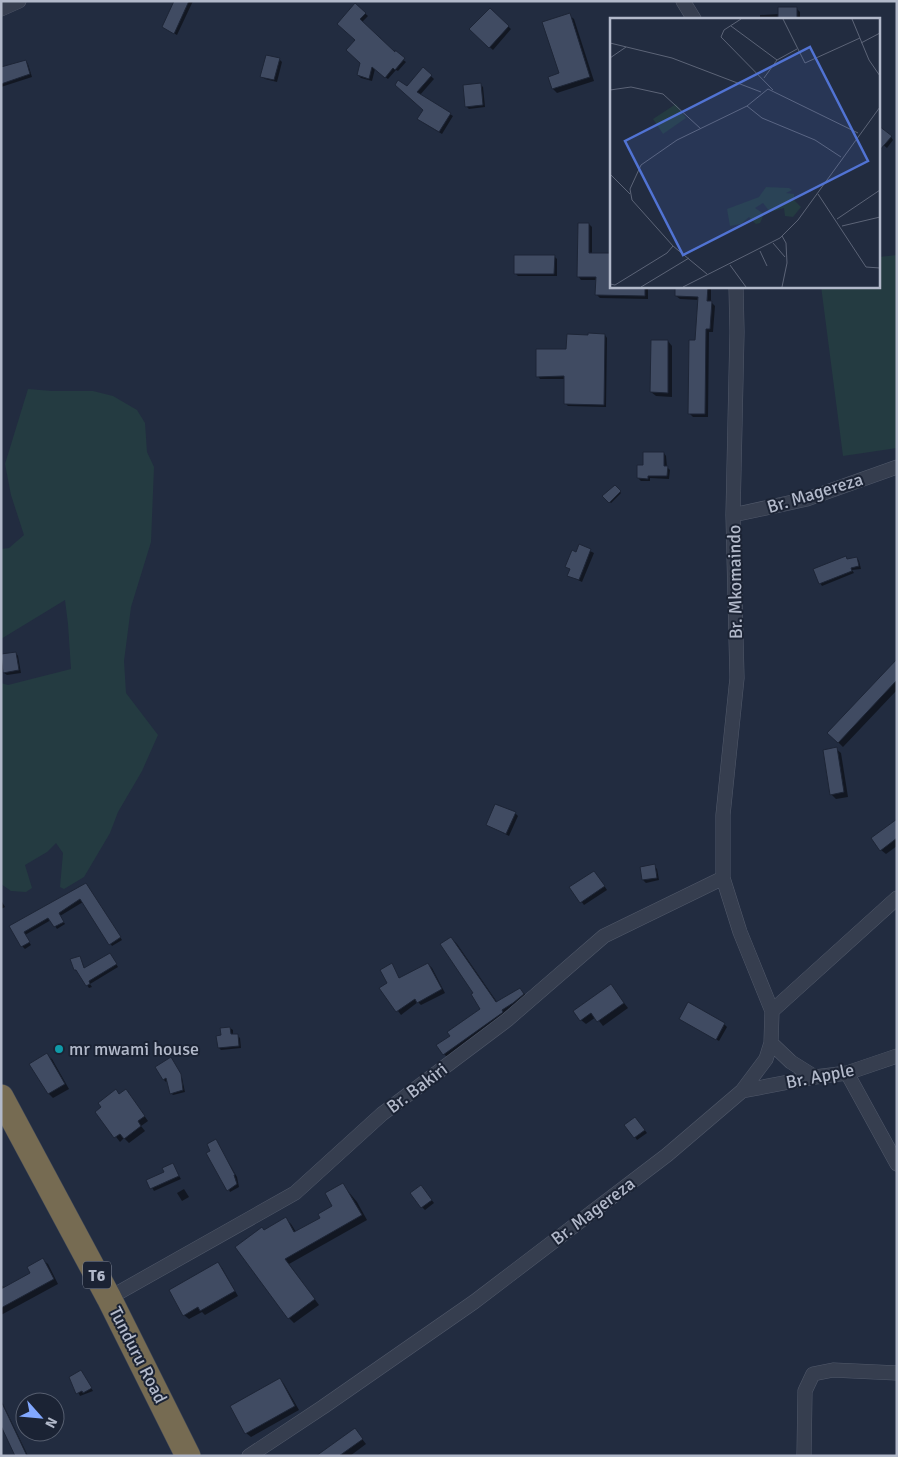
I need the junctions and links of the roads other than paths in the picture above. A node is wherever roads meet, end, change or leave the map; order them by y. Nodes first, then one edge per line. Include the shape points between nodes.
1 (19, 1) edge
2 (683, 1) edge
3 (1, 9) edge
4 (693, 18) edge
5 (736, 288) edge
6 (897, 467) edge
7 (733, 515) junction
8 (723, 878) junction
9 (897, 898) edge
10 (772, 1011) junction
11 (771, 1043) junction
12 (897, 1056) edge
13 (847, 1073) junction
14 (815, 1077) junction
15 (742, 1091) junction
16 (1, 1097) edge
17 (897, 1164) edge
18 (109, 1298) junction
19 (897, 1373) edge
20 (188, 1456) edge
21 (249, 1456) edge
22 (804, 1456) edge

1 - 3 street
2 - 4 street
5 - 7 street, Br. Mkomaindo
6 - 7 street, Br. Magereza via 807,499
7 - 8 street, Br. Mkomaindo via 737,678 723,816
8 - 10 street, Br. Magereza via 740,932
8 - 18 street, Br. Bakiri via 604,936 507,1020 382,1114 295,1193
9 - 10 street
10 - 11 street, Br. Magereza
11 - 14 street via 791,1062
11 - 15 street, Br. Magereza via 766,1059
12 - 13 street, Br. Apple
13 - 14 street, Br. Apple
13 - 17 street
14 - 15 street, Br. Apple
15 - 21 street, Br. Magereza via 667,1156 474,1302
16 - 18 highway, Tunduru Road / T6
18 - 20 highway, Tunduru Road / T6
19 - 22 street via 833,1370 813,1374 805,1391

